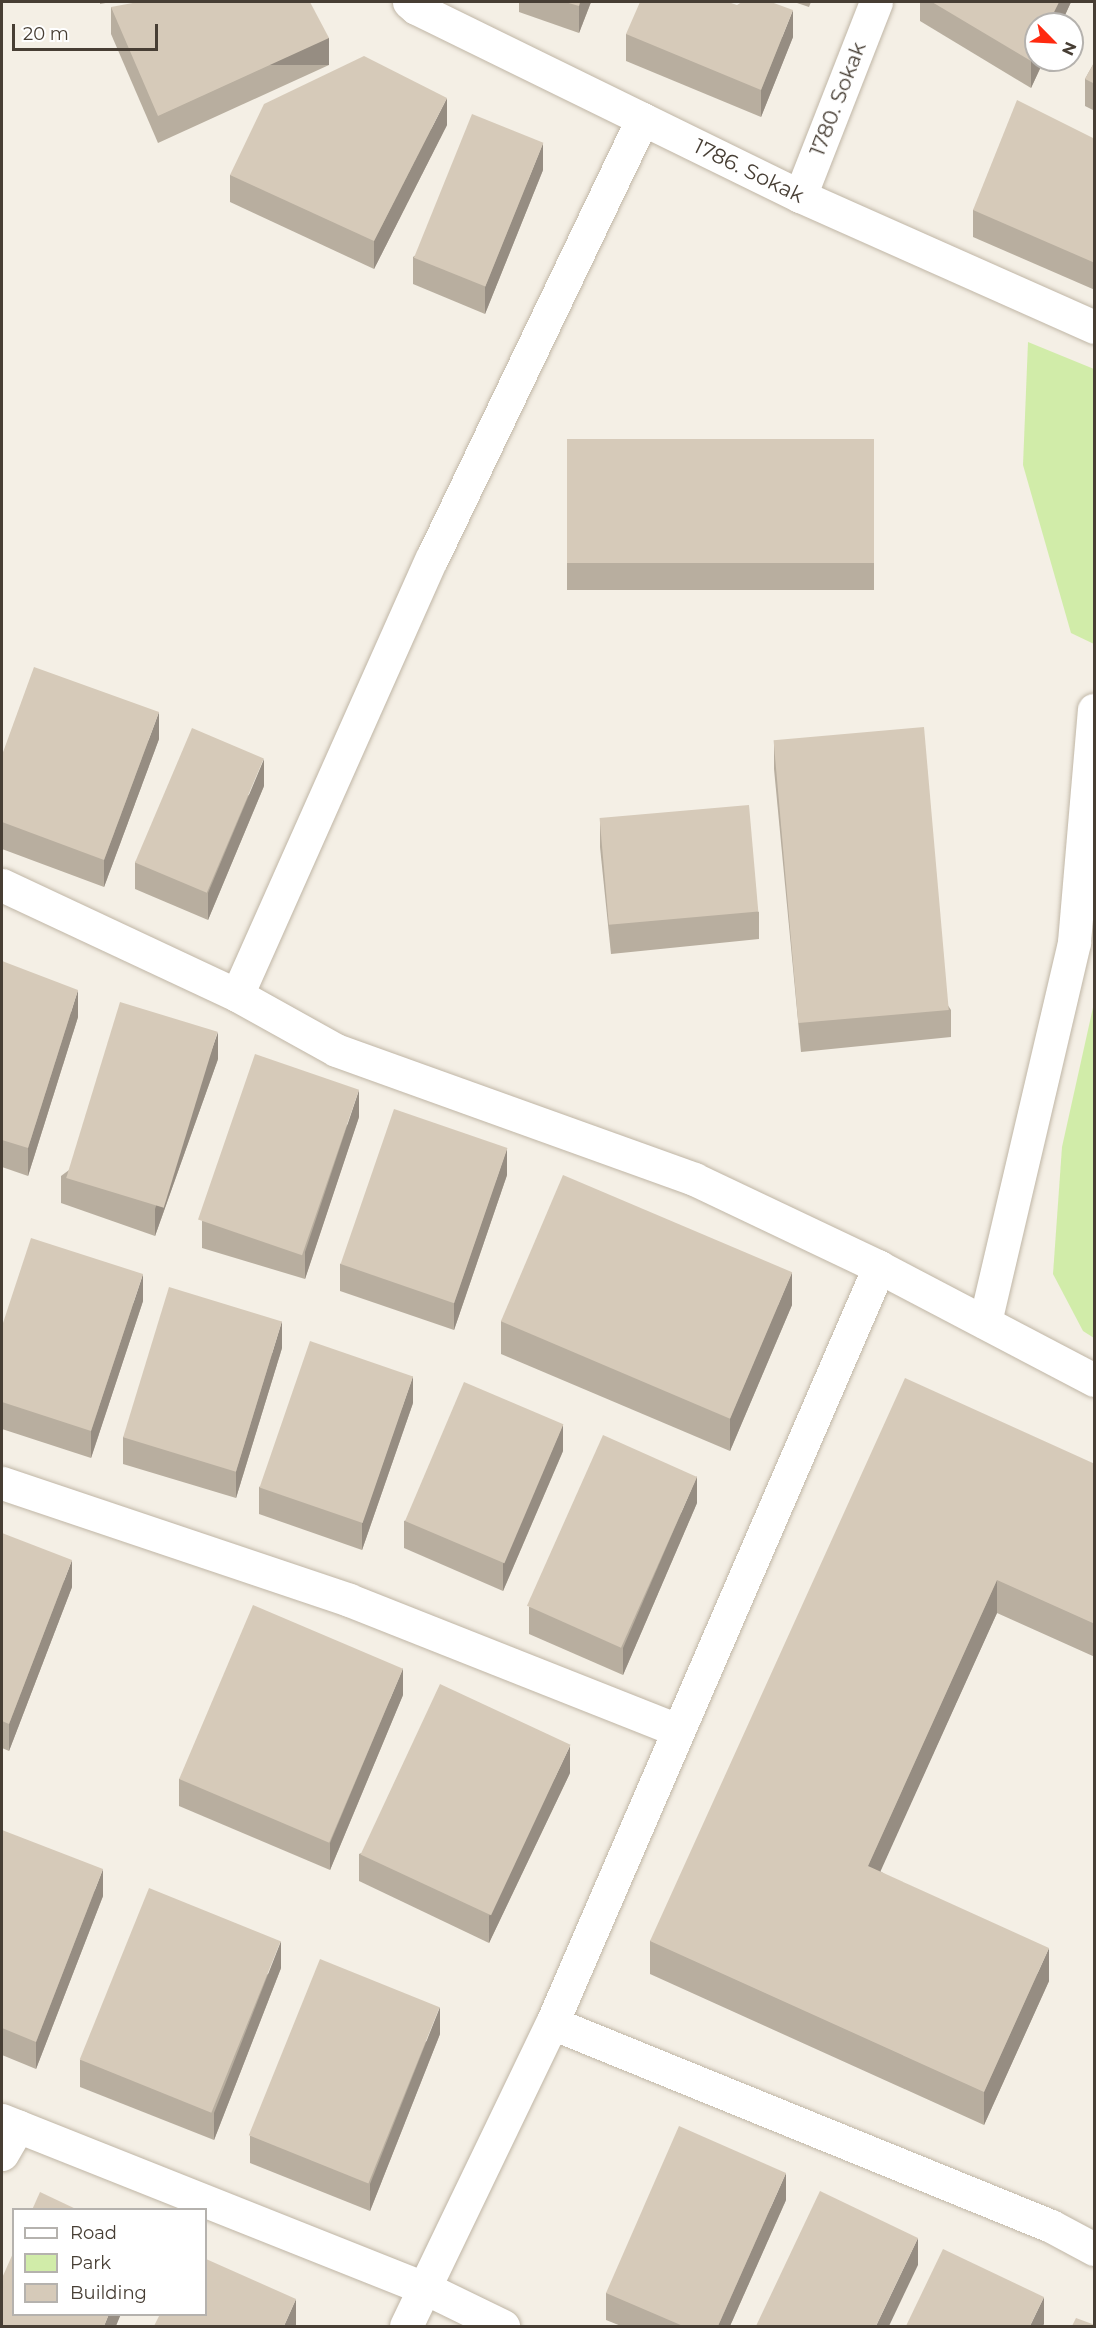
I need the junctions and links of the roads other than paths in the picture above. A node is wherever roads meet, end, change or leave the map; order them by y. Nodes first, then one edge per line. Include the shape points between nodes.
1 (410, 2) edge
2 (876, 2) edge
3 (642, 118) junction
4 (800, 196) junction
5 (1095, 327) edge
6 (1095, 710) edge
7 (2, 885) edge
8 (237, 995) junction
9 (879, 1267) junction
10 (985, 1322) junction
11 (1095, 1380) edge
12 (2, 1483) edge
13 (678, 1730) junction
14 (552, 2023) junction
15 (7, 2133) edge
16 (1095, 2248) edge
17 (425, 2288) junction
18 (406, 2326) edge
19 (503, 2326) edge

1 - 3 street, 1786. Sokak
2 - 4 street, 1780. Sokak
3 - 4 street, 1786. Sokak
3 - 8 street via 432,558
4 - 5 street, 1786. Sokak
6 - 10 street via 1074,942
7 - 8 street
8 - 9 street via 336,1050 694,1179
9 - 10 street
9 - 13 street
10 - 11 street
12 - 13 street via 349,1600
13 - 14 street
14 - 16 street
14 - 17 street
15 - 17 street
17 - 18 street
17 - 19 street

